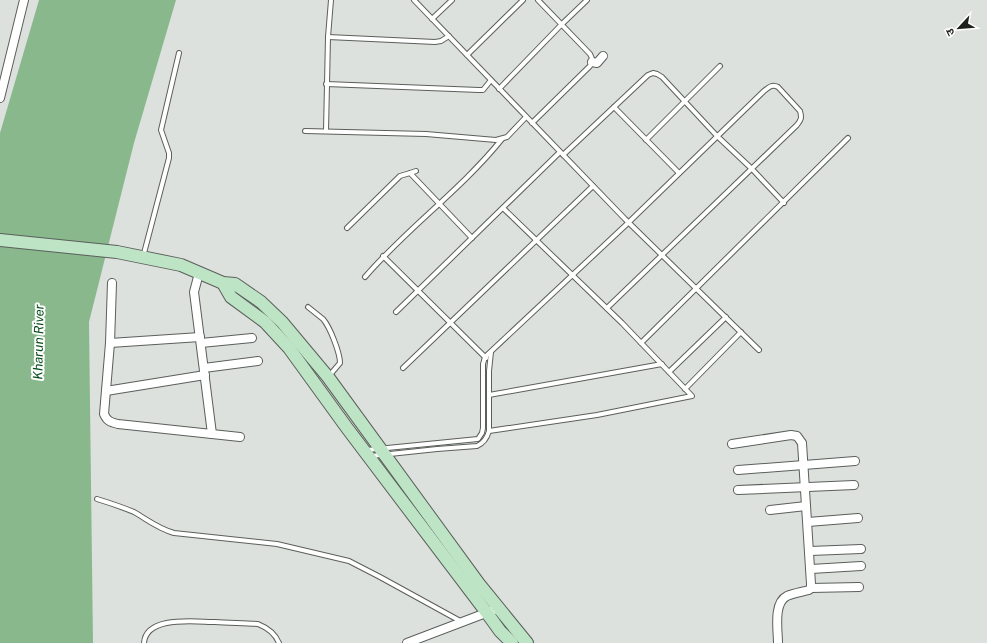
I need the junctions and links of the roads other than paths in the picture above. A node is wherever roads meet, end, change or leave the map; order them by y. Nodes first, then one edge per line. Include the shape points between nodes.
1 (24, 0) edge
2 (331, 0) edge
3 (414, 0) edge
4 (452, 0) edge
5 (523, 0) edge
6 (538, 0) edge
7 (587, 0) edge
8 (432, 19) junction
9 (562, 24) junction
10 (449, 36) junction
11 (328, 37) junction
12 (179, 53) dead end
13 (467, 55) junction
14 (603, 56) dead end
15 (592, 62) junction
16 (720, 66) dead end
17 (491, 80) junction
18 (326, 84) junction
19 (499, 89) junction
20 (0, 98) edge
21 (685, 102) junction
22 (614, 107) junction
23 (526, 117) junction
24 (532, 122) junction
25 (305, 130) dead end
26 (326, 131) junction
27 (717, 136) junction
28 (848, 138) dead end
29 (502, 139) junction
30 (646, 140) junction
31 (562, 154) junction
32 (752, 169) junction
33 (416, 171) dead end
34 (410, 173) junction
35 (679, 173) junction
36 (593, 186) junction
37 (784, 203) junction
38 (439, 204) junction
39 (503, 208) junction
40 (628, 223) junction
41 (347, 228) dead end
42 (472, 238) junction
43 (0, 240) edge
44 (536, 241) junction
45 (662, 255) junction
46 (383, 256) junction
47 (142, 257) junction
48 (199, 273) junction
49 (572, 275) junction
50 (365, 277) dead end
51 (112, 283) dead end
52 (223, 283) junction
53 (696, 288) junction
54 (417, 290) junction
55 (308, 307) dead end
56 (606, 308) junction
57 (396, 312) dead end
58 (726, 317) junction
59 (282, 322) junction
60 (450, 323) junction
61 (273, 330) junction
62 (741, 332) junction
63 (252, 338) dead end
64 (200, 340) junction
65 (641, 343) junction
66 (110, 344) junction
67 (759, 350) dead end
68 (491, 352) junction
69 (485, 357) junction
70 (490, 360) junction
71 (258, 361) dead end
72 (662, 364) junction
73 (403, 368) dead end
74 (204, 371) junction
75 (669, 372) junction
76 (328, 377) junction
77 (685, 389) junction
78 (106, 391) junction
79 (489, 396) junction
80 (489, 431) junction
81 (212, 434) junction
82 (240, 436) dead end
83 (732, 444) dead end
84 (383, 451) junction
85 (367, 453) junction
86 (855, 461) dead end
87 (802, 464) junction
88 (738, 470) dead end
89 (854, 485) dead end
90 (805, 487) junction
91 (738, 490) dead end
92 (97, 499) dead end
93 (806, 506) junction
94 (770, 510) dead end
95 (858, 518) dead end
96 (808, 522) junction
97 (861, 549) dead end
98 (810, 551) junction
99 (861, 566) dead end
100 (811, 569) junction
101 (859, 587) dead end
102 (811, 588) junction
103 (499, 608) junction
104 (487, 613) junction
105 (462, 622) junction
106 (144, 643) edge
107 (279, 643) edge
108 (406, 643) edge
109 (512, 643) edge
110 (527, 643) edge
111 (778, 643) edge

1 - 20 street
2 - 11 lane
3 - 8 lane
4 - 8 lane
5 - 13 lane
6 - 9 lane
7 - 9 lane
8 - 10 lane
9 - 15 lane via 590,54
9 - 19 lane
10 - 11 lane via 441,42
10 - 13 lane
11 - 18 lane
12 - 47 lane via 161,130 169,158
13 - 17 lane
14 - 15 street via 597,63
15 - 24 lane
16 - 21 lane
17 - 18 lane via 483,90
17 - 19 lane
18 - 26 lane
19 - 23 lane
21 - 22 lane via 662,77 653,73
21 - 27 lane
21 - 30 lane
22 - 30 lane
22 - 31 lane
23 - 24 lane
23 - 29 lane
24 - 31 lane
25 - 26 lane
26 - 29 lane
27 - 32 lane
27 - 32 lane via 770,86 778,87 800,112 801,121
27 - 35 lane
28 - 37 lane
29 - 38 lane via 475,170
30 - 35 lane
31 - 36 lane
31 - 39 lane
32 - 37 lane
32 - 45 lane
33 - 34 lane
34 - 38 lane
34 - 41 lane via 400,176
35 - 40 lane
36 - 40 lane
36 - 44 lane
37 - 53 lane
38 - 42 lane
38 - 46 lane
39 - 42 lane
39 - 44 lane
40 - 45 lane
40 - 49 lane
42 - 54 lane
43 - 47 street
44 - 49 lane
44 - 60 lane
45 - 53 lane
45 - 56 lane
46 - 50 lane
46 - 54 lane
47 - 48 street via 181,265
48 - 52 street
48 - 64 street via 194,292
49 - 56 lane
49 - 68 lane
51 - 66 street
52 - 59 street via 235,284 262,302
52 - 61 street via 231,298
53 - 58 lane
53 - 65 lane
54 - 57 lane
54 - 60 lane
55 - 76 lane via 327,326 340,359 340,363
56 - 65 lane
58 - 62 lane
58 - 75 lane
59 - 61 street
59 - 76 street
60 - 69 lane
60 - 73 lane
61 - 85 street
62 - 67 lane
62 - 77 lane
63 - 64 street
64 - 66 street
64 - 74 street
65 - 72 lane
66 - 78 street
68 - 69 lane
68 - 70 lane
69 - 70 lane
69 - 84 lane via 483,428 478,439
70 - 79 lane
71 - 74 street
72 - 75 lane
72 - 79 lane
74 - 78 street
74 - 81 street
75 - 77 lane
76 - 84 street
77 - 80 lane via 692,396 597,415
78 - 81 street via 104,414 110,422
79 - 80 lane
80 - 84 lane via 484,441 477,446
81 - 82 street
83 - 87 street via 797,436 802,443
84 - 85 lane
84 - 85 lane
84 - 103 street
85 - 104 street
86 - 87 street
87 - 88 street
87 - 90 street
89 - 90 street
90 - 91 street
90 - 93 street
92 - 105 lane via 133,512 162,530 174,533 277,544 349,561
93 - 94 street
93 - 96 street
95 - 96 street
96 - 98 street
97 - 98 street
98 - 100 street
99 - 100 street
100 - 102 street
101 - 102 street
102 - 111 street via 782,600 778,611
103 - 104 street
103 - 110 street
104 - 105 street
104 - 109 street
105 - 108 street
106 - 107 lane via 151,629 176,621 258,624 276,636

